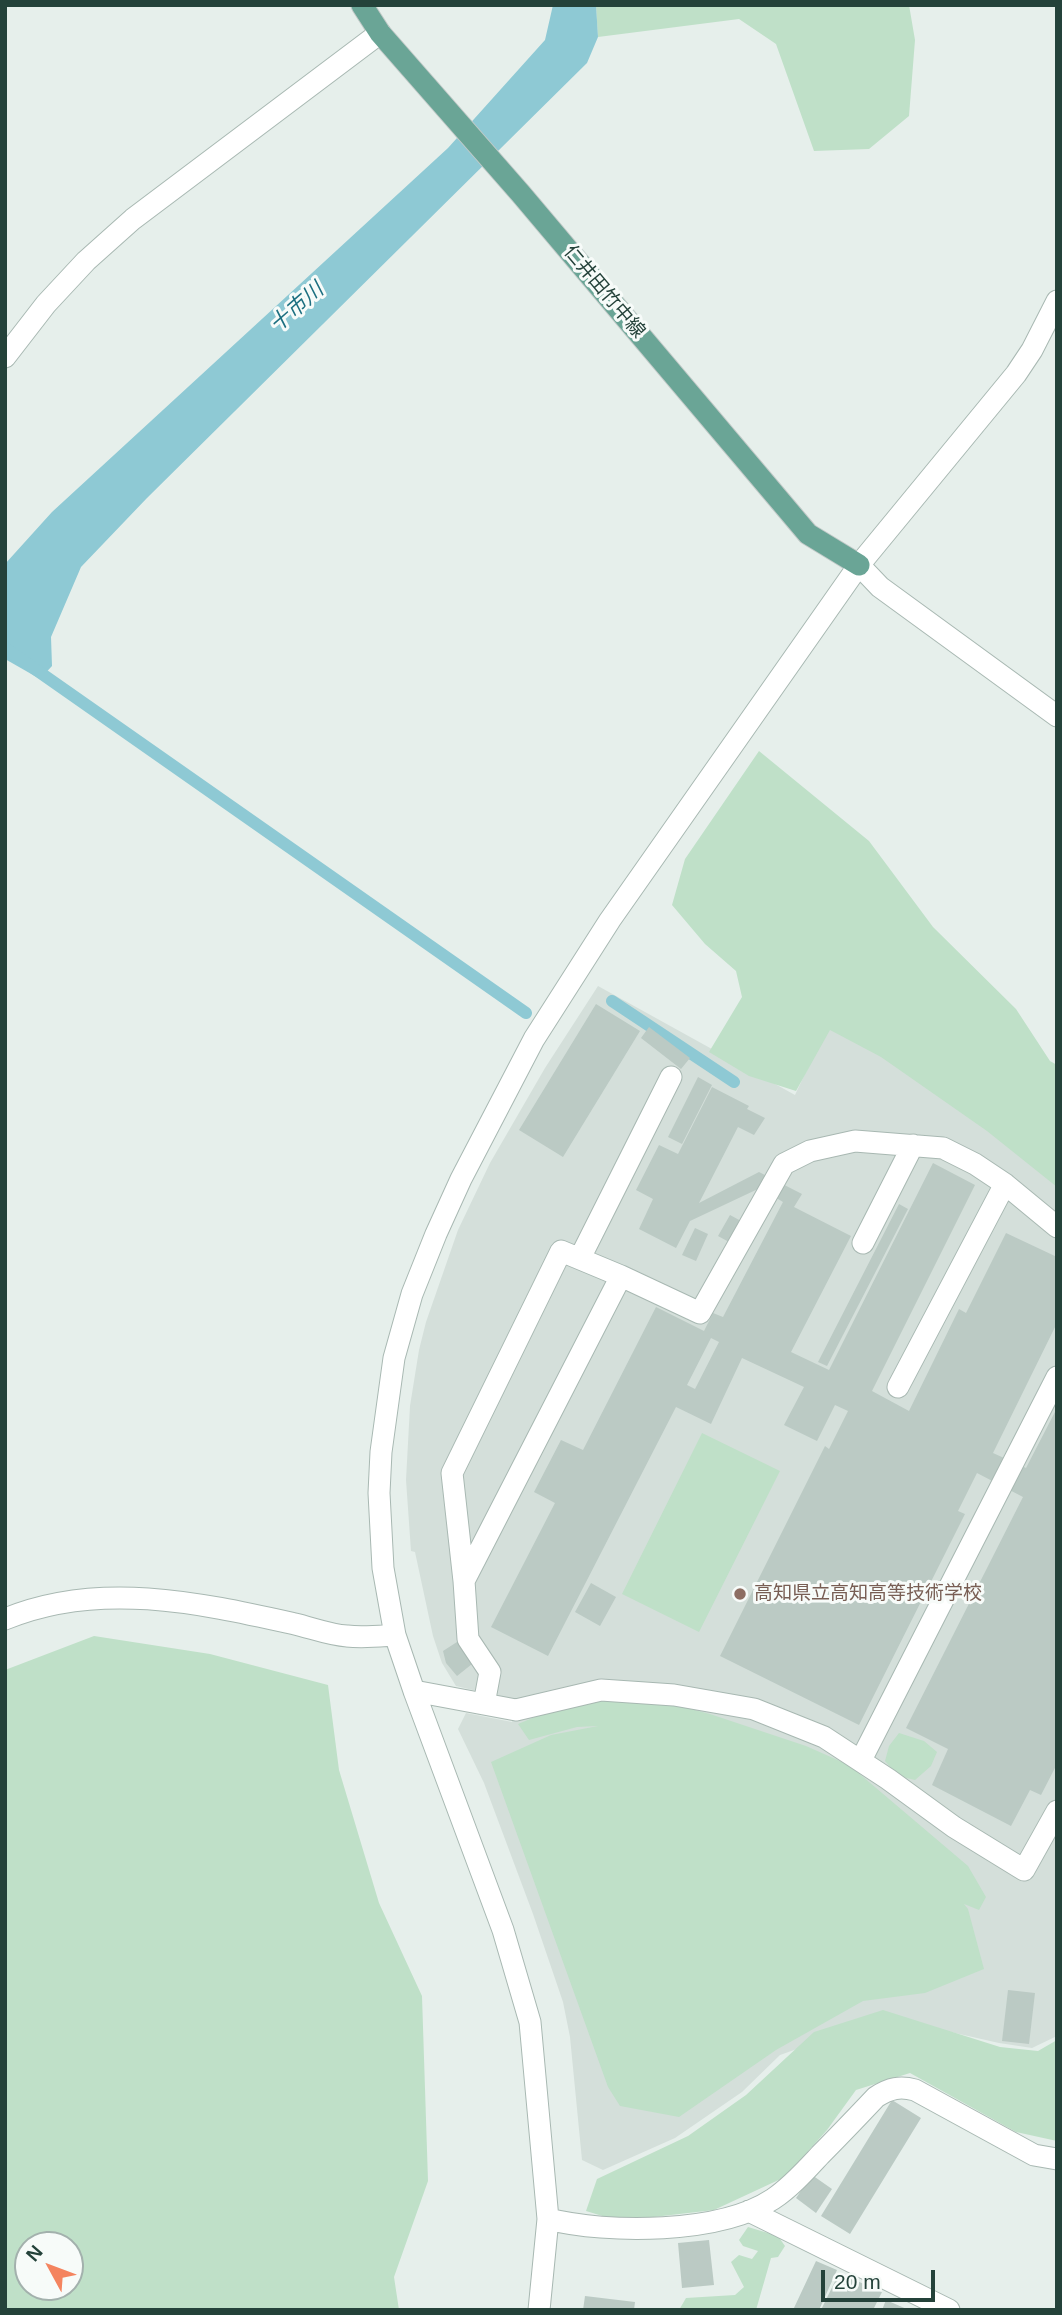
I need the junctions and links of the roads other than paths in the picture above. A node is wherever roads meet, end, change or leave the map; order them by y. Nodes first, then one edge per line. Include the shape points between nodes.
1 (362, 5) edge
2 (380, 33) junction
3 (1057, 301) edge
4 (5, 357) edge
5 (859, 565) junction
6 (1057, 716) edge
7 (671, 1077) dead end
8 (912, 1145) junction
9 (1004, 1184) junction
10 (1057, 1227) edge
11 (863, 1242) dead end
12 (580, 1258) junction
13 (621, 1276) junction
14 (1057, 1377) edge
15 (898, 1387) dead end
16 (464, 1581) junction
17 (5, 1619) edge
18 (396, 1635) junction
19 (414, 1691) junction
20 (484, 1704) junction
21 (861, 1760) junction
22 (1057, 1811) edge
23 (1057, 2159) edge
24 (749, 2211) junction
25 (548, 2219) junction
26 (539, 2310) edge
27 (949, 2310) edge

1 - 2 main road, 仁井田竹中線
2 - 4 street via 133,219 54,295
2 - 5 main road, 仁井田竹中線 via 808,534
3 - 5 street via 1016,374
5 - 6 street via 880,587
5 - 18 street via 610,920 541,1028 436,1234 394,1358 381,1452 383,1567
7 - 12 street
8 - 9 street via 943,1148
8 - 11 street
8 - 13 street via 855,1141 810,1151 784,1164 700,1313
9 - 10 street
9 - 15 street
12 - 13 street
12 - 16 street via 561,1251 452,1473
13 - 16 street
14 - 21 street
16 - 20 street via 468,1639 489,1672
17 - 18 street via 70,1601 131,1597 163,1599 346,1636
18 - 19 street
19 - 20 street
19 - 25 street via 503,1930 530,2022
20 - 21 street via 516,1710 601,1690 674,1695 754,1709 824,1737
21 - 22 street via 954,1827 1024,1870
23 - 24 street via 1034,2155 901,2086 876,2097 801,2175 776,2197
24 - 25 street via 655,2229 576,2226
24 - 27 street
25 - 26 street

